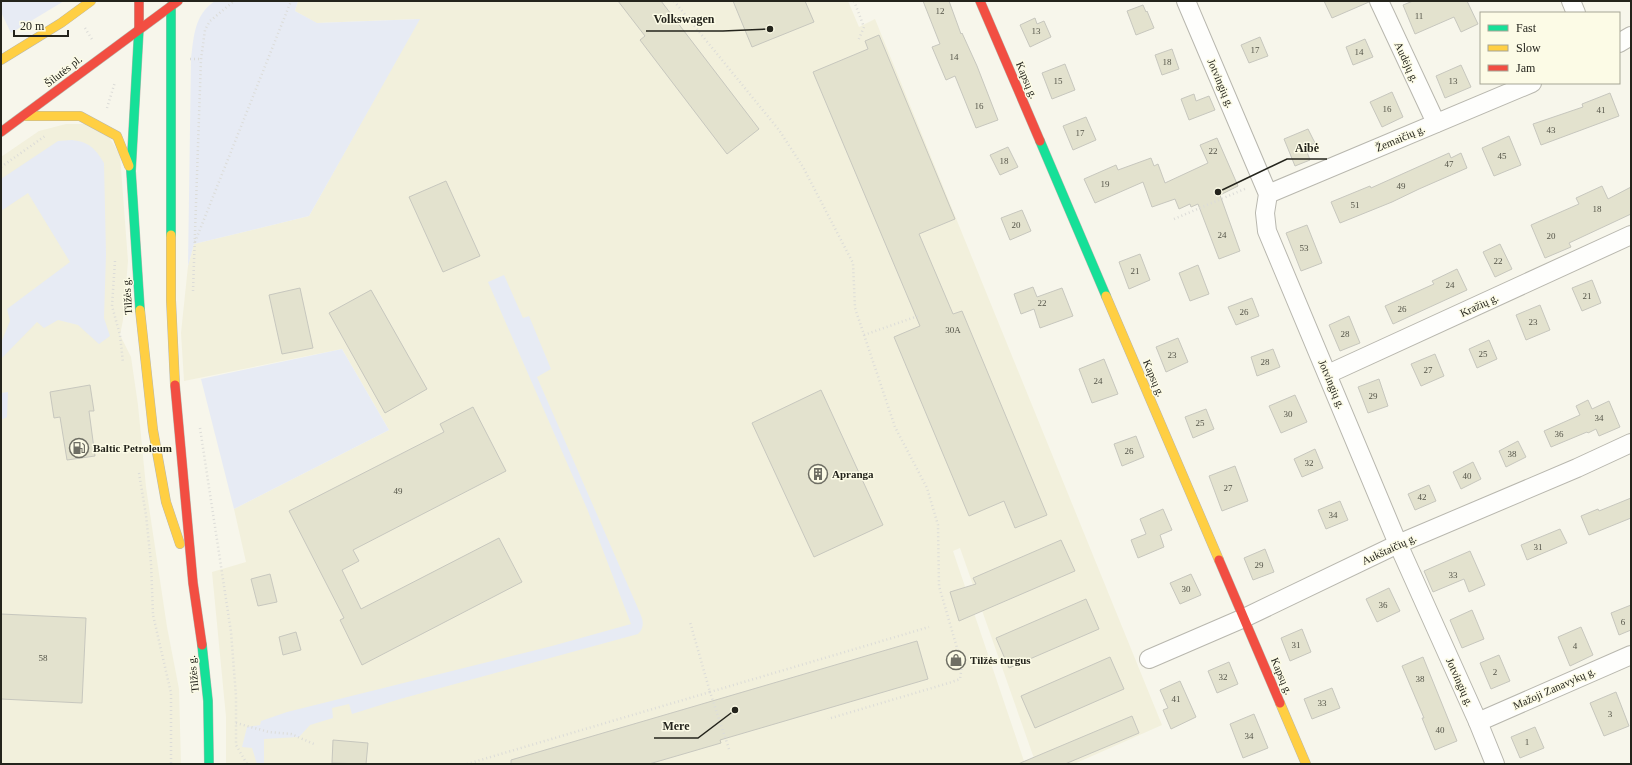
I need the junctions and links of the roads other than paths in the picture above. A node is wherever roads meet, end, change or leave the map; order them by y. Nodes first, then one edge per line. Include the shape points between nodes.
1 (92, 1) edge
2 (139, 1) edge
3 (980, 1) edge
4 (1186, 1) edge
5 (1379, 1) edge
6 (1571, 1) edge
7 (173, 3) edge
8 (1576, 12) edge
9 (139, 28) junction
10 (1631, 36) edge
11 (1620, 42) edge
12 (1, 60) edge
13 (1530, 84) edge
14 (25, 116) junction
15 (1436, 123) junction
16 (1, 132) edge
17 (131, 171) junction
18 (1265, 188) junction
19 (1631, 235) edge
20 (1328, 374) junction
21 (1631, 443) edge
22 (1398, 544) junction
23 (193, 583) junction
24 (1244, 618) junction
25 (1631, 655) edge
26 (1149, 659) dead end
27 (1478, 722) junction
28 (209, 764) edge
29 (1306, 764) edge
30 (1495, 764) edge

1 - 12 main road
2 - 9 main road, Tilžės g.
3 - 24 main road, Kapsų g.
4 - 18 street, Jotvingių g.
5 - 15 street, Audėjų g.
6 - 8 street
7 - 9 main road, Šilutės pl.
7 - 23 main road, Tilžės g. via 171,300 176,398
9 - 14 main road, Šilutės pl.
9 - 17 main road, Tilžės g.
10 - 11 street
13 - 15 street, Žemaičių g.
14 - 16 main road, Šilutės pl.
14 - 17 main road via 80,116 116,136
15 - 18 street, Žemaičių g.
17 - 23 main road, Tilžės g. via 140,315 153,430 166,502
18 - 20 street, Jotvingių g. via 1267,231
19 - 20 street, Kražių g.
20 - 22 street, Jotvingių g.
21 - 22 street, Aukštaičių g.
22 - 24 street, Aukštaičių g.
22 - 27 street, Jotvingių g.
23 - 28 main road, Tilžės g. via 208,701
24 - 26 street, Aukštaičių g.
24 - 29 main road, Kapsų g.
25 - 27 street, Mažoji Zanavykų g.
27 - 30 street, Jotvingių g.

